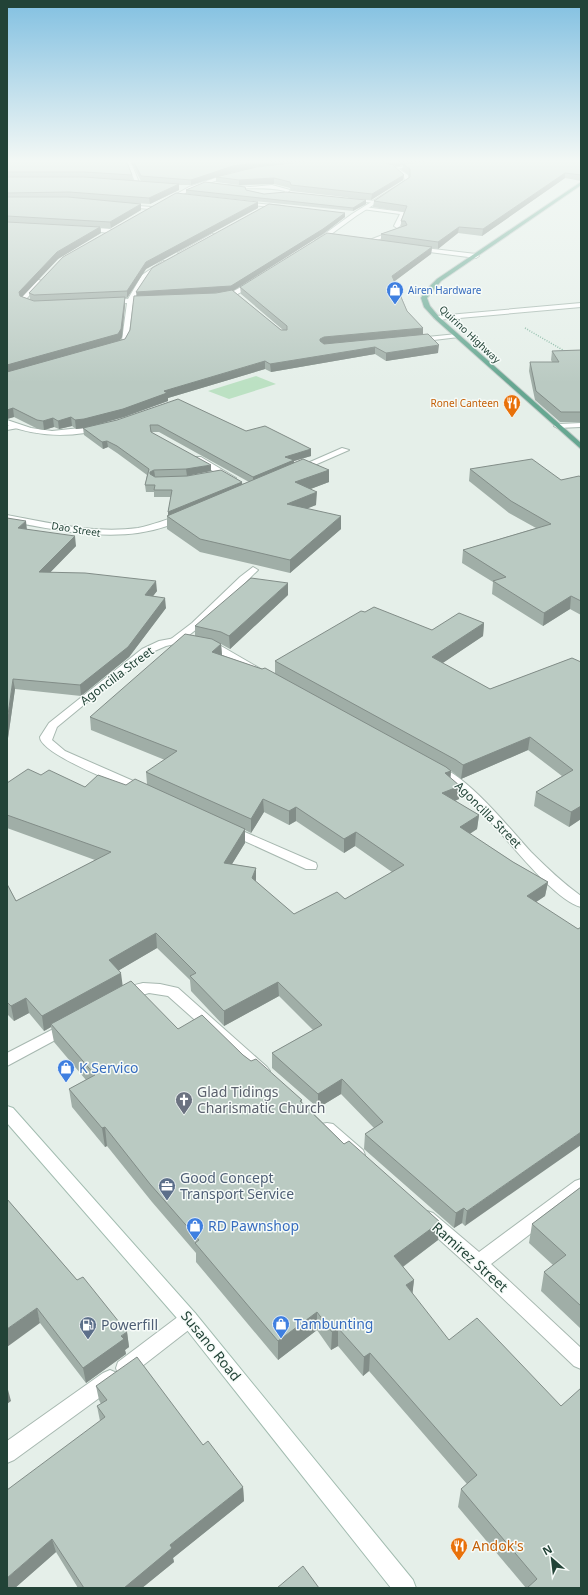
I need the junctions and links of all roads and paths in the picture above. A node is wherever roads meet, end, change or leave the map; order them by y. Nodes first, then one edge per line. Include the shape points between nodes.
1 (214, 234) edge
2 (390, 234) edge
3 (506, 234) edge
4 (326, 236) joint
5 (333, 237) edge
6 (363, 240) edge
7 (370, 241) junction
8 (384, 243) edge
9 (313, 244) edge
10 (411, 246) edge
11 (478, 254) junction
12 (175, 256) edge
13 (170, 259) edge
14 (43, 279) edge
15 (257, 280) edge
16 (234, 294) junction
17 (216, 297) edge
18 (240, 299) edge
19 (156, 300) edge
20 (130, 301) junction
21 (106, 302) edge
22 (43, 304) edge
23 (581, 305) edge
24 (498, 312) junction
25 (437, 318) junction
26 (458, 336) junction
27 (411, 340) edge
28 (111, 348) edge
29 (566, 352) edge
30 (7, 422) edge
31 (108, 425) edge
32 (581, 425) edge
33 (558, 426) junction
34 (11, 427) edge
35 (581, 447) edge
36 (345, 450) dead end
37 (189, 454) edge
38 (290, 472) edge
39 (222, 473) junction
40 (210, 475) edge
41 (240, 482) edge
42 (191, 514) edge
43 (7, 518) edge
44 (252, 570) dead end
45 (175, 641) junction
46 (271, 678) edge
47 (424, 762) edge
48 (157, 797) edge
49 (221, 825) edge
50 (311, 866) dead end
51 (581, 903) edge
52 (116, 1000) edge
53 (82, 1019) edge
54 (7, 1060) edge
55 (272, 1080) edge
56 (7, 1112) edge
57 (314, 1117) edge
58 (367, 1164) edge
59 (581, 1186) edge
60 (414, 1205) edge
61 (478, 1263) junction
62 (190, 1319) junction
63 (581, 1360) edge
64 (7, 1453) edge
65 (405, 1588) edge

1 - 12 street
2 - 7 street
3 - 11 main road, Quirino Highway
4 - 5 street
4 - 9 street
6 - 7 street
7 - 8 street
10 - 11 street
11 - 25 main road, Quirino Highway via 439,280 427,292 424,298 427,307
13 - 20 street via 144,276
14 - 22 street via 23,301 27,304
15 - 16 street
16 - 17 street
16 - 18 street
19 - 20 street
20 - 21 street
20 - 28 street via 125,342
23 - 24 street
24 - 25 street
24 - 29 path
25 - 26 main road, Quirino Highway
26 - 27 street
26 - 33 main road, Quirino Highway
30 - 34 street
31 - 34 street via 53,433
32 - 33 street
33 - 35 main road, Quirino Highway
36 - 38 street
37 - 39 street
39 - 40 street
39 - 41 street
42 - 43 street, Dao Street via 166,525 112,534
44 - 45 street via 192,630
45 - 46 street, Agoncilla Street via 217,648
45 - 48 street, Agoncilla Street via 146,651 54,725 46,737 46,741 61,753
47 - 51 street, Agoncilla Street via 450,777 560,888
49 - 50 street
52 - 55 street via 136,989 155,986 172,992
53 - 54 street
56 - 62 street, Susano Road
57 - 58 street
59 - 61 street
60 - 61 street, Ramirez Street
61 - 63 street, Ramirez Street
62 - 64 street
62 - 65 street, Susano Road

